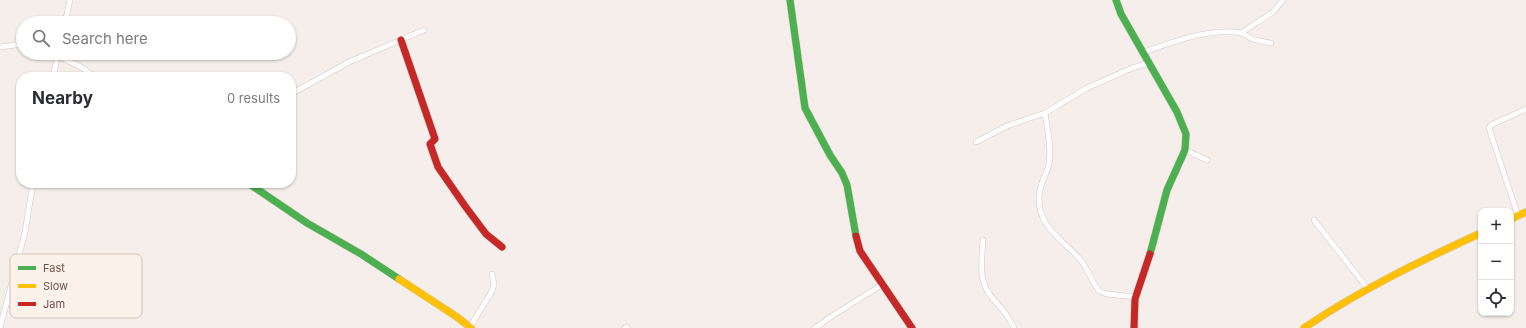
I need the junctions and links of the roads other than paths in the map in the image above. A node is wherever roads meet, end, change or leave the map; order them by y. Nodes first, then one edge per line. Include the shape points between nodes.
1 (70, 0) edge
2 (790, 0) edge
3 (1116, 0) edge
4 (1283, 0) edge
5 (67, 16) edge
6 (424, 30) dead end
7 (1240, 33) junction
8 (401, 40) junction
9 (1271, 43) dead end
10 (16, 45) edge
11 (0, 47) edge
12 (1144, 52) junction
13 (57, 60) edge
14 (68, 60) edge
15 (1149, 63) junction
16 (55, 72) edge
17 (88, 72) edge
18 (296, 91) edge
19 (1526, 109) edge
20 (1045, 112) junction
21 (976, 142) dead end
22 (1185, 150) junction
23 (1207, 160) dead end
24 (32, 188) edge
25 (255, 188) edge
26 (1526, 212) edge
27 (1515, 218) edge
28 (1314, 220) dead end
29 (1478, 234) edge
30 (983, 240) dead end
31 (502, 247) dead end
32 (20, 254) edge
33 (492, 274) dead end
34 (883, 284) junction
35 (1368, 288) junction
36 (10, 293) edge
37 (1136, 297) junction
38 (8, 301) junction
39 (0, 304) edge
40 (0, 328) edge
41 (471, 328) edge
42 (815, 328) edge
43 (912, 328) edge
44 (1014, 328) edge
45 (1134, 328) edge
46 (1304, 328) edge

1 - 5 street
2 - 34 street via 805,108 847,185 860,251
3 - 12 street via 1121,14
4 - 7 street via 1273,12
6 - 8 street
7 - 9 street
7 - 12 street via 1202,35
8 - 18 street via 349,62
8 - 31 street via 435,139 430,144 438,167 486,234
10 - 11 street
12 - 15 street
13 - 16 street
14 - 17 street
15 - 20 street via 1078,92
15 - 22 street via 1185,129
19 - 27 street via 1489,128
20 - 21 street via 1007,126
20 - 37 street via 1049,160 1038,200 1044,222 1071,249 1099,291
22 - 23 street
22 - 37 street via 1167,190 1148,263
24 - 32 street
25 - 41 street via 307,223 368,258
26 - 27 street
28 - 35 street
29 - 35 street
30 - 44 street via 983,281
33 - 41 street via 492,291
34 - 42 street
34 - 43 street
35 - 46 street
36 - 38 street
37 - 45 street
38 - 39 street
38 - 40 street

